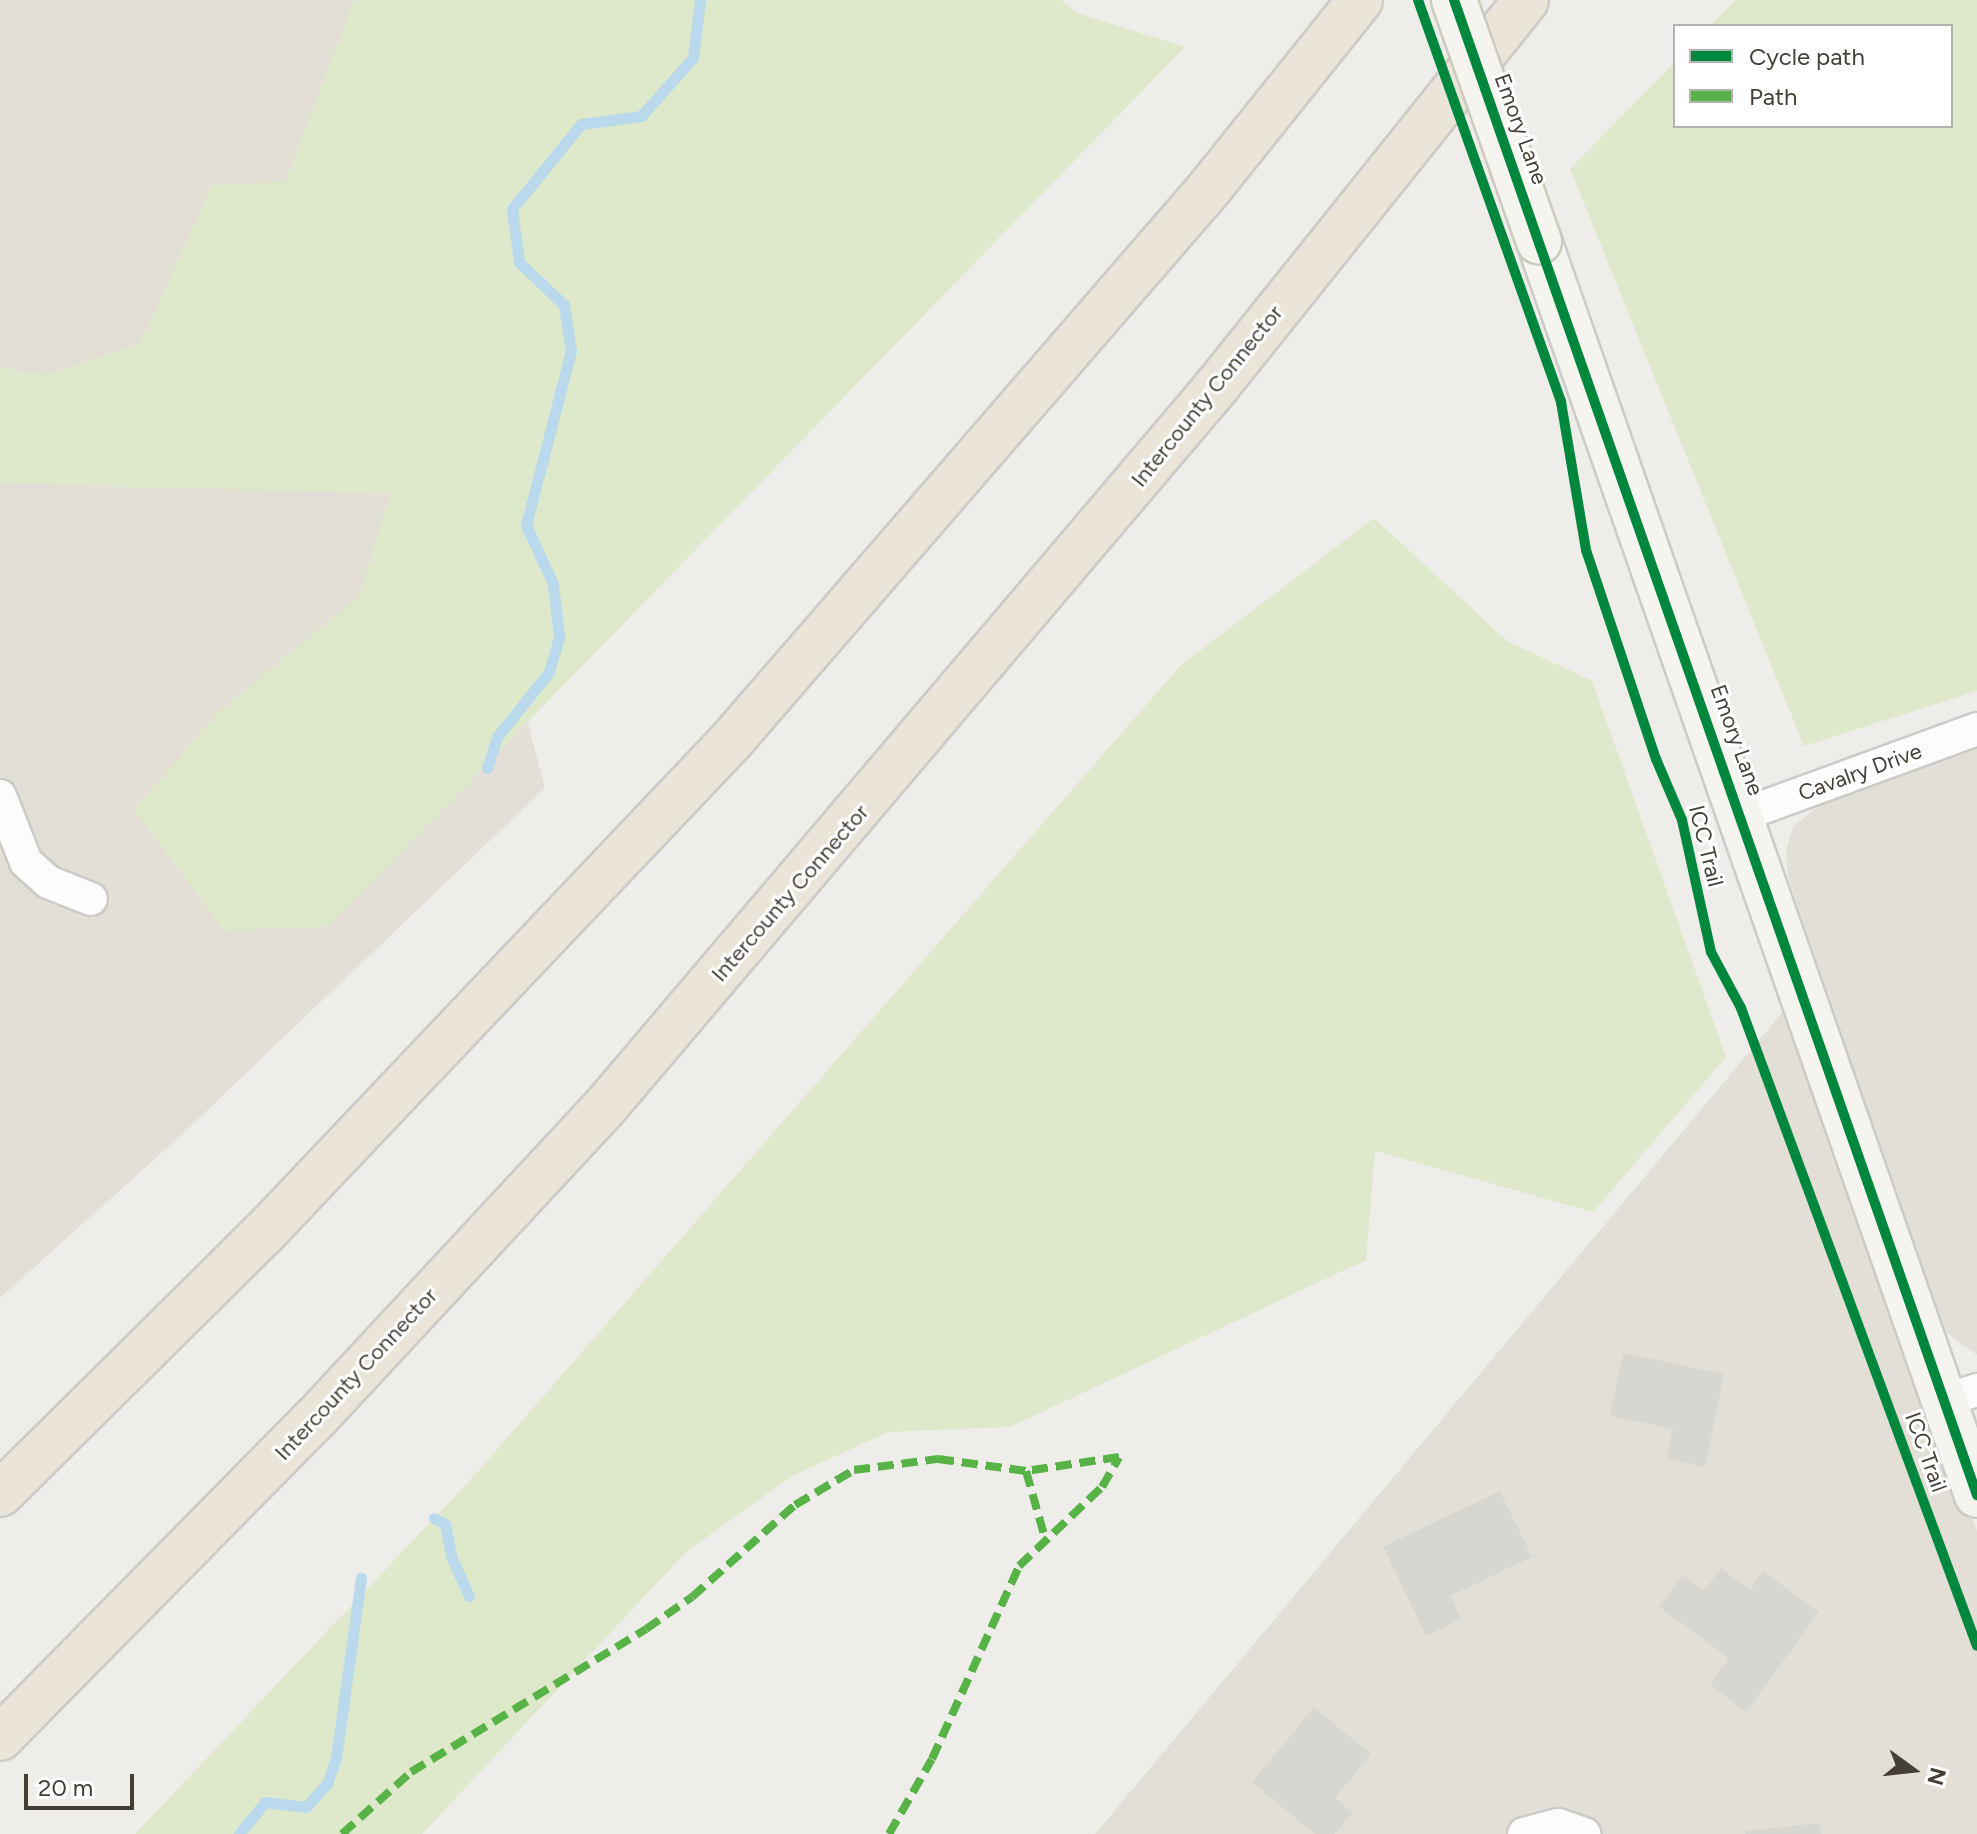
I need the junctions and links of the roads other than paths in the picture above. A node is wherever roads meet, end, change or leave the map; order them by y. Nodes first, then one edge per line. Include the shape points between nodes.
1 (1360, 0) edge
2 (1454, 0) edge
3 (1526, 0) edge
4 (1977, 729) edge
5 (0, 796) edge
6 (1742, 815) junction
7 (91, 899) dead end
8 (1960, 1396) edge
9 (0, 1494) edge
10 (1977, 1495) edge
11 (0, 1738) edge
12 (1524, 1834) edge
13 (1584, 1834) edge

1 - 9 highway via 1208,190 731,741 262,1235
2 - 6 street, Emory Lane, bridge
3 - 11 highway, Intercounty Connector via 1217,386 605,1107 315,1419
4 - 6 street, Cavalry Drive
5 - 7 street via 26,862 48,882
6 - 8 street, Emory Lane
8 - 10 street, Emory Lane
12 - 13 street via 1558,1825

